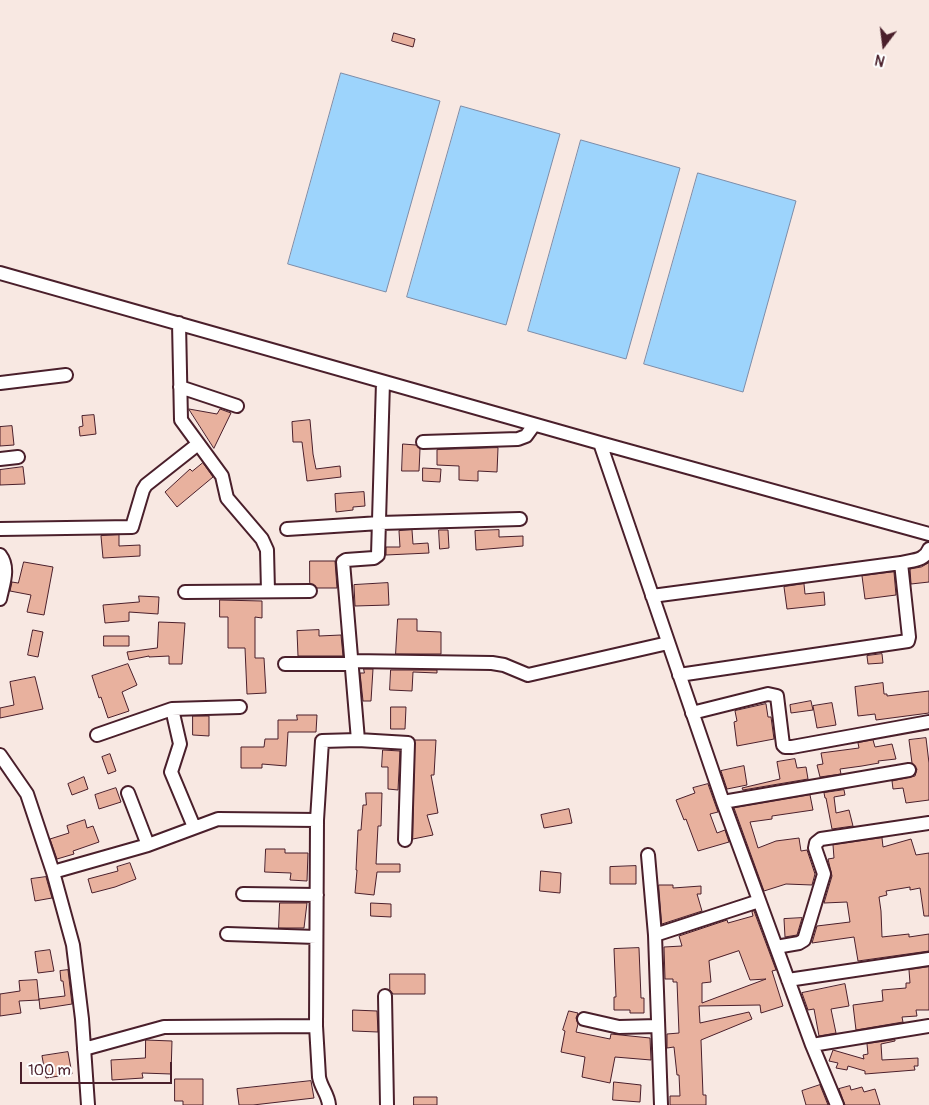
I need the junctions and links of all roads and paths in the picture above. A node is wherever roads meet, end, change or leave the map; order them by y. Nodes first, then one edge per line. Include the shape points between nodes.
1 (0, 273) edge
2 (179, 323) junction
3 (66, 375) dead end
4 (383, 382) junction
5 (0, 383) edge
6 (180, 387) junction
7 (237, 406) dead end
8 (534, 425) junction
9 (424, 442) dead end
10 (600, 443) junction
11 (198, 444) junction
12 (18, 457) dead end
13 (0, 459) edge
14 (520, 519) dead end
15 (380, 523) junction
16 (0, 529) edge
17 (287, 529) dead end
18 (929, 534) edge
19 (929, 549) edge
20 (0, 555) edge
21 (901, 563) junction
22 (268, 591) junction
23 (310, 591) dead end
24 (186, 592) dead end
25 (652, 596) junction
26 (0, 599) edge
27 (668, 643) junction
28 (352, 663) junction
29 (286, 664) dead end
30 (679, 675) junction
31 (240, 707) dead end
32 (172, 709) junction
33 (692, 713) junction
34 (929, 722) edge
35 (97, 735) dead end
36 (358, 740) junction
37 (0, 755) edge
38 (909, 770) dead end
39 (128, 793) dead end
40 (722, 802) junction
41 (317, 820) junction
42 (929, 823) edge
43 (194, 827) junction
44 (405, 840) dead end
45 (148, 845) junction
46 (648, 855) dead end
47 (53, 872) junction
48 (243, 894) dead end
49 (317, 896) junction
50 (758, 900) junction
51 (227, 934) dead end
52 (655, 935) junction
53 (316, 937) junction
54 (776, 947) junction
55 (929, 959) edge
56 (788, 980) junction
57 (385, 996) dead end
58 (584, 1018) dead end
59 (316, 1026) junction
60 (658, 1026) junction
61 (929, 1026) edge
62 (812, 1046) junction
63 (84, 1049) junction
64 (88, 1105) edge
65 (329, 1105) edge
66 (387, 1105) edge
67 (661, 1105) edge
68 (837, 1105) edge

1 - 2 street
2 - 4 street
2 - 6 street
3 - 5 street
4 - 8 street
4 - 15 street
6 - 7 street
6 - 11 street via 181,420
8 - 9 street via 526,436 518,439
8 - 10 street
10 - 18 street
10 - 25 street
11 - 16 street via 146,485 132,527
11 - 22 street via 222,476 227,498 262,539 267,550
12 - 13 street
14 - 15 street
15 - 17 street
15 - 28 street via 378,555 343,562
19 - 21 street via 921,559
20 - 26 street via 6,570
21 - 25 street
21 - 30 street via 908,641
22 - 23 street
22 - 24 street
25 - 27 street
27 - 28 street via 528,675 492,663
27 - 30 street
28 - 29 street
28 - 36 street
30 - 33 street
31 - 32 street
32 - 35 street
32 - 43 street via 180,744 170,772
33 - 34 street via 768,694 777,696 785,747
33 - 40 street
36 - 41 street via 324,740 321,743
36 - 44 street via 408,743
37 - 47 street via 27,794
38 - 40 street
39 - 45 street
40 - 50 street
41 - 43 street via 218,819
41 - 49 street
42 - 54 street via 821,839 816,843 824,874 804,940
43 - 45 street
45 - 47 street
46 - 52 street
47 - 63 street via 73,945
48 - 49 street
49 - 53 street
50 - 52 street
50 - 54 street
51 - 53 street
52 - 60 street
53 - 59 street
54 - 56 street
55 - 56 street
56 - 62 street
57 - 66 street
58 - 60 street via 619,1027
59 - 63 street via 164,1027
59 - 65 street via 320,1085
60 - 67 street
61 - 62 street
62 - 68 street
63 - 64 street

